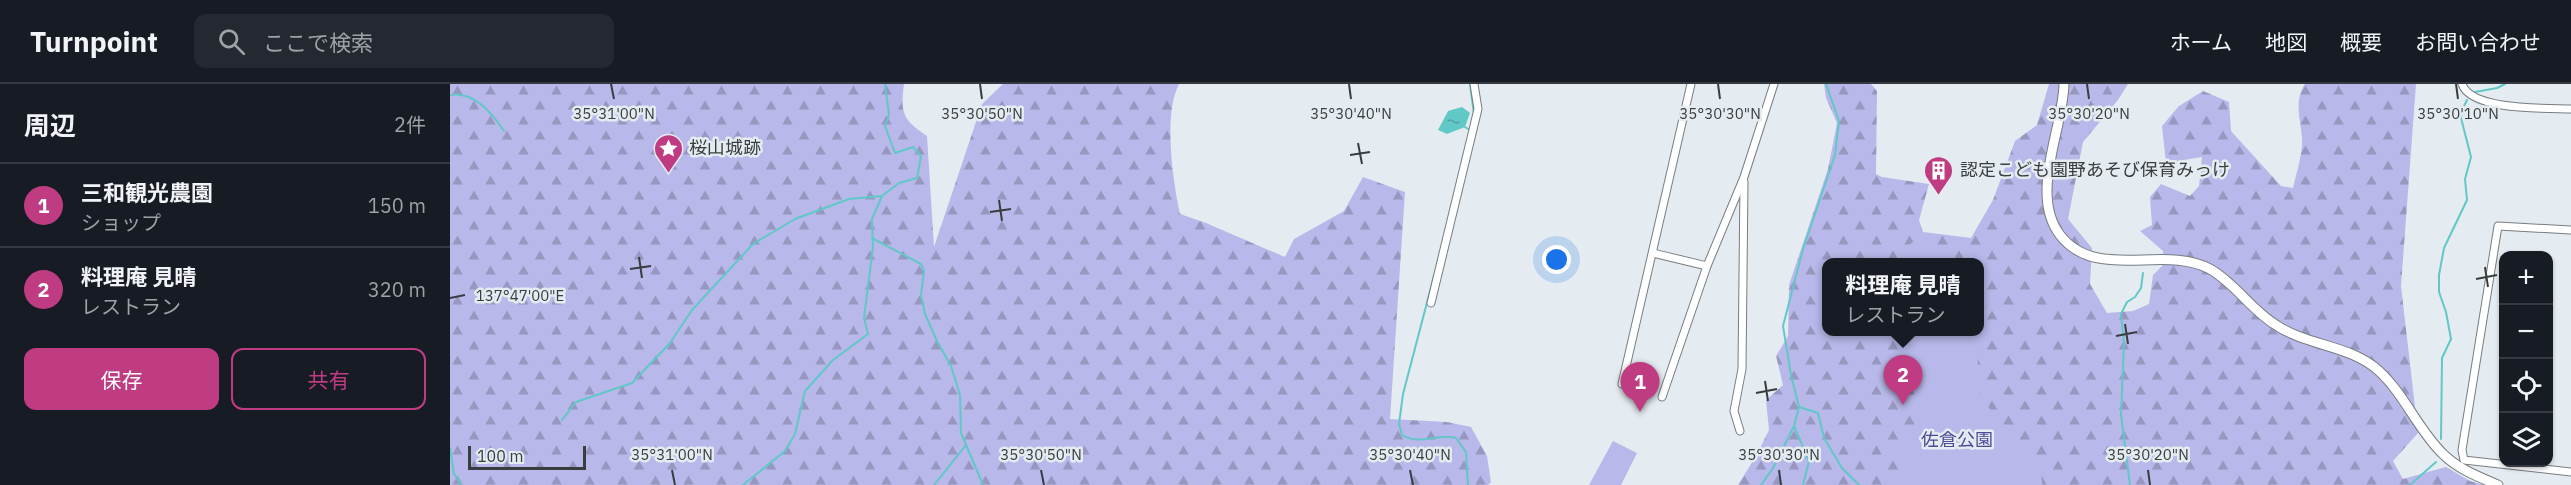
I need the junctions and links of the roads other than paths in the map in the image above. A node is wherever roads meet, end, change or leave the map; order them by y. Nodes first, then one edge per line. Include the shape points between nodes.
1 (1474, 84) edge
2 (1691, 84) edge
3 (1774, 84) edge
4 (2064, 84) edge
5 (2462, 84) edge
6 (2571, 109) edge
7 (1744, 177) junction
8 (2571, 230) edge
9 (1653, 253) junction
10 (1707, 266) junction
11 (1431, 303) dead end
12 (1622, 384) dead end
13 (1662, 397) dead end
14 (1740, 431) dead end
15 (2571, 472) edge
16 (2498, 485) edge

1 - 11 street via 1478,109
2 - 9 street
3 - 7 street
4 - 16 street via 2047,192 2054,225 2069,244 2099,259 2174,259 2210,269 2276,326 2373,366 2442,453
5 - 6 street via 2474,98 2508,106
7 - 10 street
7 - 14 street via 1742,369 1734,411
8 - 15 street via 2498,226 2462,450 2464,460
9 - 10 street
9 - 12 street
10 - 13 street

